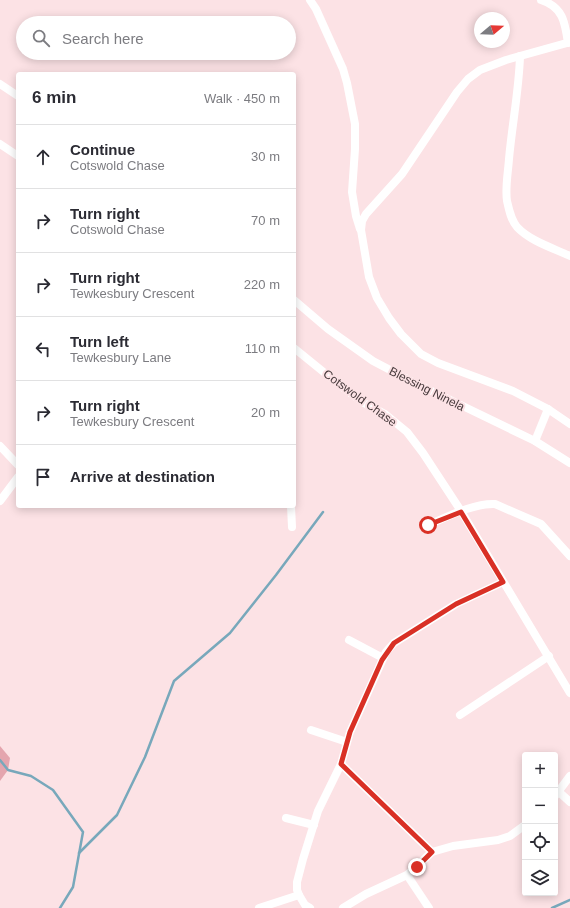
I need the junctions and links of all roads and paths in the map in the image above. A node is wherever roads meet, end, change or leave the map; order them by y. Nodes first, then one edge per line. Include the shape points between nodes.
1 (310, 0) edge
2 (541, 0) edge
3 (569, 42) edge
4 (520, 56) junction
5 (0, 84) edge
6 (16, 95) edge
7 (0, 144) edge
8 (16, 155) edge
9 (361, 230) junction
10 (570, 256) edge
11 (296, 302) edge
12 (296, 350) edge
13 (548, 409) junction
14 (570, 424) edge
15 (535, 441) junction
16 (0, 446) edge
17 (570, 463) edge
18 (16, 464) edge
19 (16, 480) edge
20 (0, 501) edge
21 (291, 508) edge
22 (461, 512) junction
23 (428, 525) dead end
24 (292, 527) dead end
25 (570, 556) edge
26 (503, 582) junction
27 (349, 640) dead end
28 (548, 656) junction
29 (383, 658) junction
30 (570, 693) edge
31 (460, 715) dead end
32 (312, 730) dead end
33 (347, 742) junction
34 (341, 764) junction
35 (570, 776) edge
36 (558, 793) edge
37 (558, 795) edge
38 (570, 802) edge
39 (286, 818) dead end
40 (314, 825) junction
41 (522, 827) edge
42 (432, 852) junction
43 (407, 875) junction
44 (299, 895) junction
45 (259, 908) edge
46 (310, 908) edge
47 (343, 908) edge
48 (429, 908) edge

1 - 9 street via 343,69 347,84 354,124 352,192
2 - 3 street via 554,6 560,13
3 - 4 street
4 - 9 street via 480,70 468,79 444,110 402,174 366,214
4 - 10 street via 507,201 516,226 526,234
5 - 6 street
7 - 8 street
9 - 13 street via 370,277 377,298 401,334 421,354 512,391
11 - 15 street, Blessing Ninela via 328,329 373,361
12 - 22 street, Cotswold Chase via 342,387 385,414 407,432
13 - 14 street
13 - 15 street
15 - 17 street, Blessing Ninela
16 - 18 street
19 - 20 street
21 - 24 street
22 - 23 street
22 - 25 street via 488,503 495,504 541,524
22 - 26 street, Cotswold Chase
26 - 28 street, Cotswold Chase
26 - 29 street via 456,604 400,639
27 - 29 street
28 - 30 street, Cotswold Chase
28 - 31 street
29 - 33 street
32 - 33 street
33 - 34 street
34 - 40 street via 318,811
34 - 42 street
35 - 36 street
37 - 38 street
39 - 40 street
40 - 44 street via 297,882
41 - 42 street via 510,836 498,840 453,846
42 - 43 street
43 - 47 street
43 - 48 street
44 - 45 street
44 - 46 street

